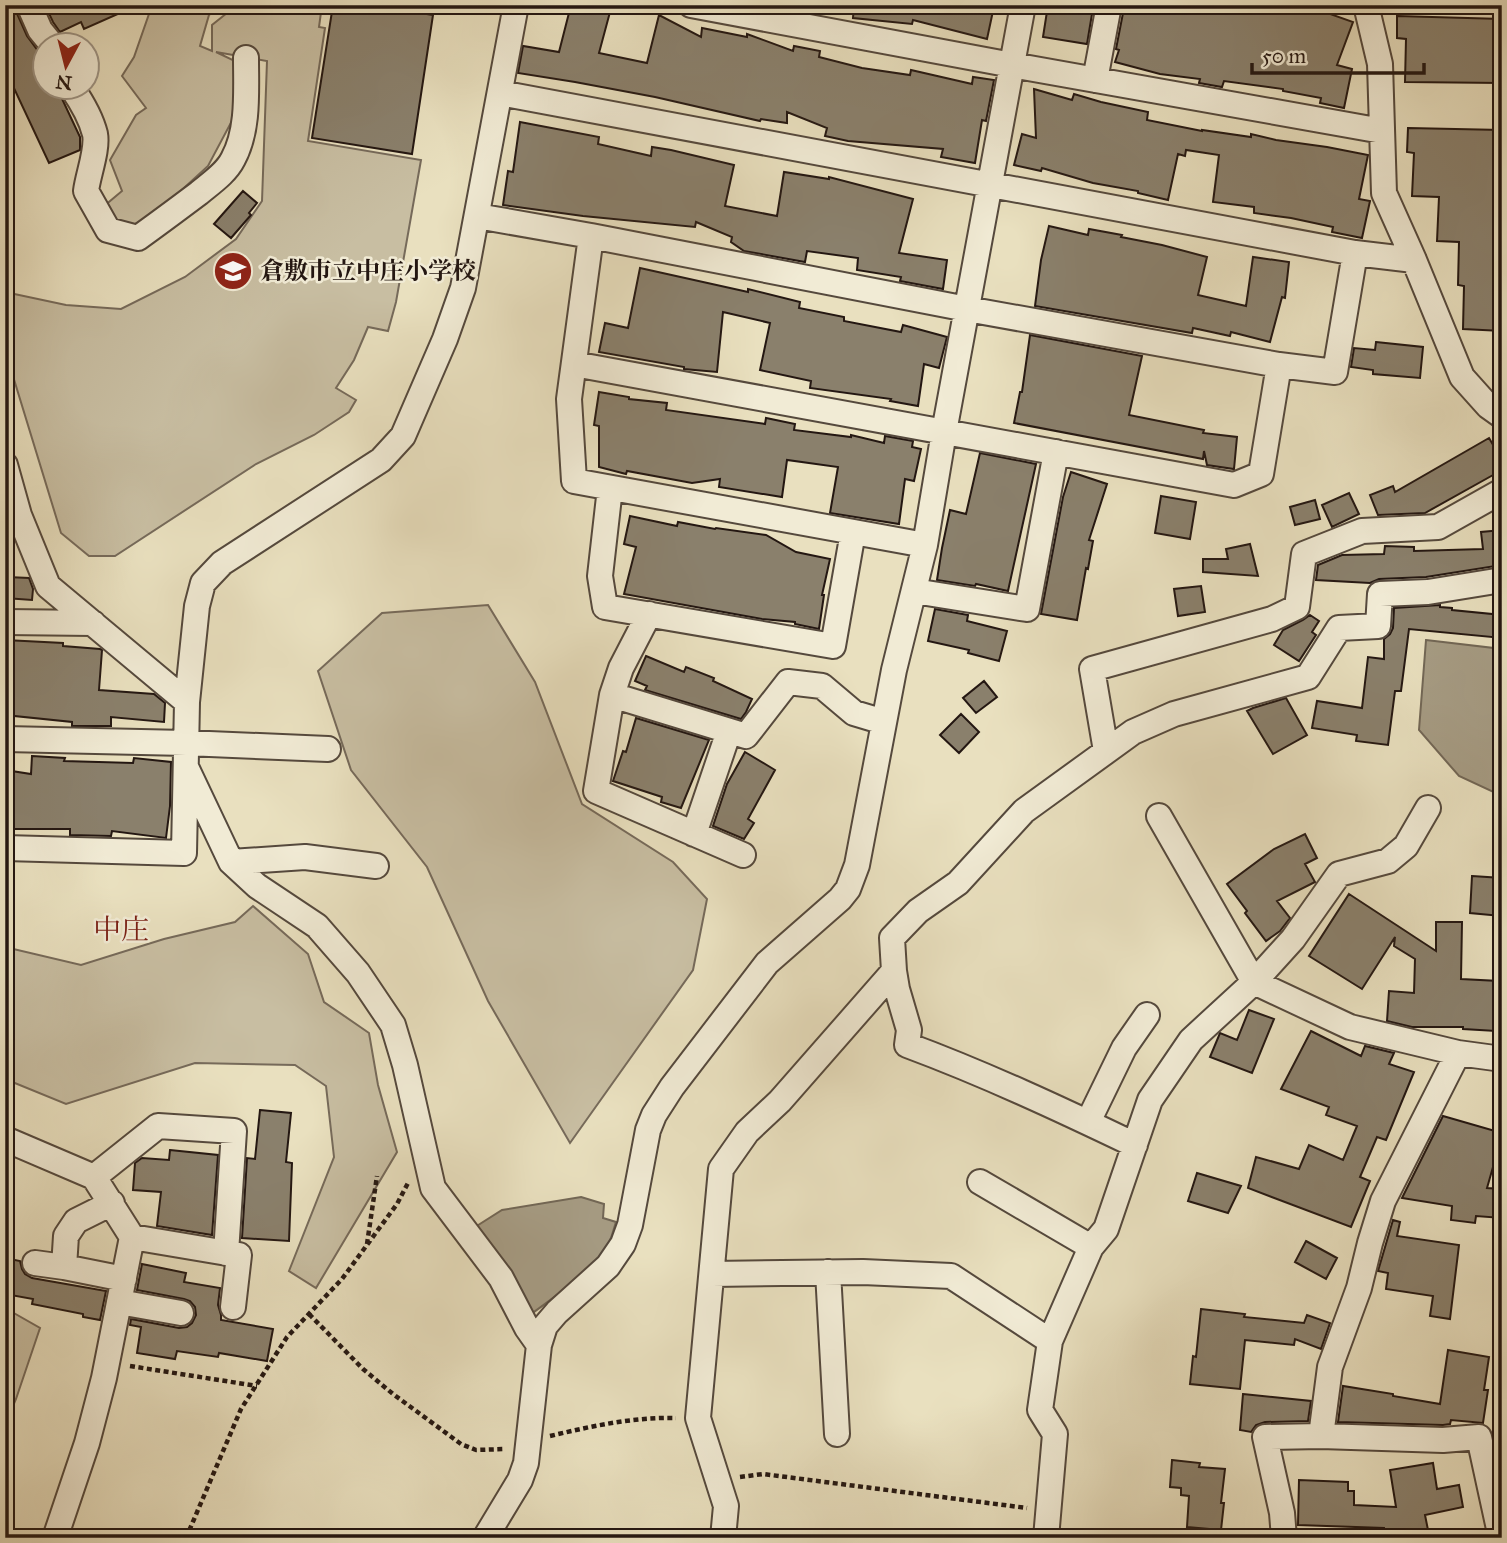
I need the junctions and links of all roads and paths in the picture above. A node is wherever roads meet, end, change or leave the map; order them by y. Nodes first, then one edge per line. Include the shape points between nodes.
1 (29, 5) edge
2 (516, 5) edge
3 (691, 5) edge
4 (1023, 5) edge
5 (1109, 5) edge
6 (1366, 5) edge
7 (42, 32) edge
8 (246, 58) dead end
9 (1012, 65) junction
10 (1095, 80) junction
11 (500, 93) junction
12 (81, 102) edge
13 (1382, 131) junction
14 (990, 185) junction
15 (477, 216) junction
16 (591, 236) junction
17 (1355, 253) junction
18 (1414, 260) junction
19 (967, 309) junction
20 (574, 364) junction
21 (1279, 365) junction
22 (1502, 416) edge
23 (944, 432) junction
24 (1056, 452) junction
25 (5, 465) edge
26 (610, 488) junction
27 (1502, 491) edge
28 (12, 515) edge
29 (853, 532) junction
30 (925, 545) junction
31 (1502, 580) edge
32 (914, 591) junction
33 (649, 614) junction
34 (5, 622) edge
35 (93, 623) junction
36 (612, 695) junction
37 (187, 702) junction
38 (884, 722) junction
39 (729, 730) junction
40 (5, 739) edge
41 (328, 748) dead end
42 (1105, 751) junction
43 (186, 755) junction
44 (1427, 807) dead end
45 (1159, 816) dead end
46 (694, 834) junction
47 (5, 848) edge
48 (743, 855) dead end
49 (231, 862) junction
50 (376, 866) dead end
51 (894, 971) junction
52 (1254, 982) junction
53 (1147, 1016) dead end
54 (1458, 1053) junction
55 (1502, 1059) edge
56 (1088, 1122) junction
57 (5, 1139) edge
58 (1135, 1145) junction
59 (377, 1176) dead end
60 (94, 1177) junction
61 (408, 1182) dead end
62 (980, 1182) dead end
63 (112, 1203) junction
64 (132, 1237) junction
65 (367, 1245) junction
66 (1091, 1247) junction
67 (226, 1253) junction
68 (35, 1263) dead end
69 (64, 1267) junction
70 (828, 1272) junction
71 (712, 1273) junction
72 (121, 1290) junction
73 (233, 1307) dead end
74 (181, 1313) dead end
75 (309, 1314) junction
76 (1050, 1341) junction
77 (538, 1345) junction
78 (107, 1362) junction
79 (257, 1386) junction
80 (698, 1418) junction
81 (837, 1434) dead end
82 (1321, 1436) junction
83 (528, 1441) junction
84 (718, 1481) junction
85 (1048, 1511) junction
86 (55, 1538) edge
87 (186, 1538) edge
88 (485, 1538) edge
89 (723, 1538) edge
90 (1046, 1538) edge
91 (1284, 1538) edge
92 (1501, 1538) edge

1 - 7 street
2 - 11 street
3 - 9 street
4 - 9 street
5 - 10 street
6 - 13 street via 1380,64
8 - 12 street via 243,132 233,160 219,177 138,238 108,230 86,191 95,135
9 - 10 street
9 - 14 street
10 - 13 street
11 - 14 street
11 - 15 street
13 - 18 street via 1384,193
14 - 17 street
14 - 19 street
15 - 16 street
15 - 37 street via 463,288 403,436 381,460 222,564 204,583 197,607
16 - 19 street
16 - 20 street
17 - 18 street
17 - 21 street via 1335,372
18 - 22 street via 1462,377
19 - 21 street
19 - 23 street
20 - 23 street
20 - 26 street via 569,399 574,481
21 - 24 street via 1261,474 1234,485
23 - 24 street
23 - 30 street
24 - 32 street via 1027,609
25 - 28 street
26 - 29 street
26 - 33 street via 600,576 605,607
27 - 42 street via 1438,527 1362,531 1304,554 1297,607 1272,619 1092,669
28 - 35 street via 48,586
29 - 30 street
29 - 33 street via 833,646
30 - 32 street
31 - 42 street via 1380,594 1378,626 1339,628 1308,677 1174,714 1133,732
32 - 38 street
33 - 36 street
34 - 35 street
35 - 37 street
36 - 39 street
36 - 46 street via 596,791
37 - 43 street
38 - 39 street via 854,712 822,686 788,682 746,736
38 - 77 street via 857,865 848,889 767,963 672,1087 648,1130 623,1244 608,1266 545,1326
39 - 46 street
40 - 43 street
41 - 43 street
42 - 51 street via 1024,811 958,883 909,920 892,938
43 - 47 street via 184,853
43 - 49 street
44 - 52 street via 1406,846 1388,861 1339,874 1293,939
45 - 52 street
46 - 48 street
49 - 50 street via 305,858
49 - 77 street via 257,886 317,926 358,973 393,1025 433,1188 501,1278
51 - 56 street via 909,1030 907,1045
51 - 71 street via 747,1132 722,1169
52 - 54 street via 1350,1027
52 - 58 street via 1191,1040 1150,1100
53 - 56 street via 1124,1048
54 - 55 street
54 - 82 street via 1383,1201 1359,1288 1330,1367
56 - 58 street
57 - 60 street
58 - 66 street via 1107,1229
59 - 65 path
60 - 63 street
60 - 67 street via 158,1126 234,1132
61 - 65 path
62 - 66 street
63 - 64 street
63 - 69 street via 76,1221 66,1236
64 - 67 street
64 - 72 street
65 - 75 path
66 - 76 street
67 - 73 street via 239,1255
68 - 69 street
69 - 72 street
70 - 71 street
70 - 76 street via 951,1276
70 - 81 street
71 - 80 street
72 - 74 street
72 - 78 street
75 - 79 path via 287,1337
75 - 83 path via 363,1369 461,1444 489,1450
76 - 85 street via 1040,1410 1055,1434
77 - 83 street
78 - 79 path
78 - 86 street via 87,1443
79 - 87 path via 241,1409
80 - 83 path via 618,1421
80 - 84 street
82 - 91 street via 1265,1437
82 - 92 street via 1479,1437
83 - 88 street via 520,1480
84 - 85 path via 763,1474
84 - 89 street via 726,1506
85 - 90 street

